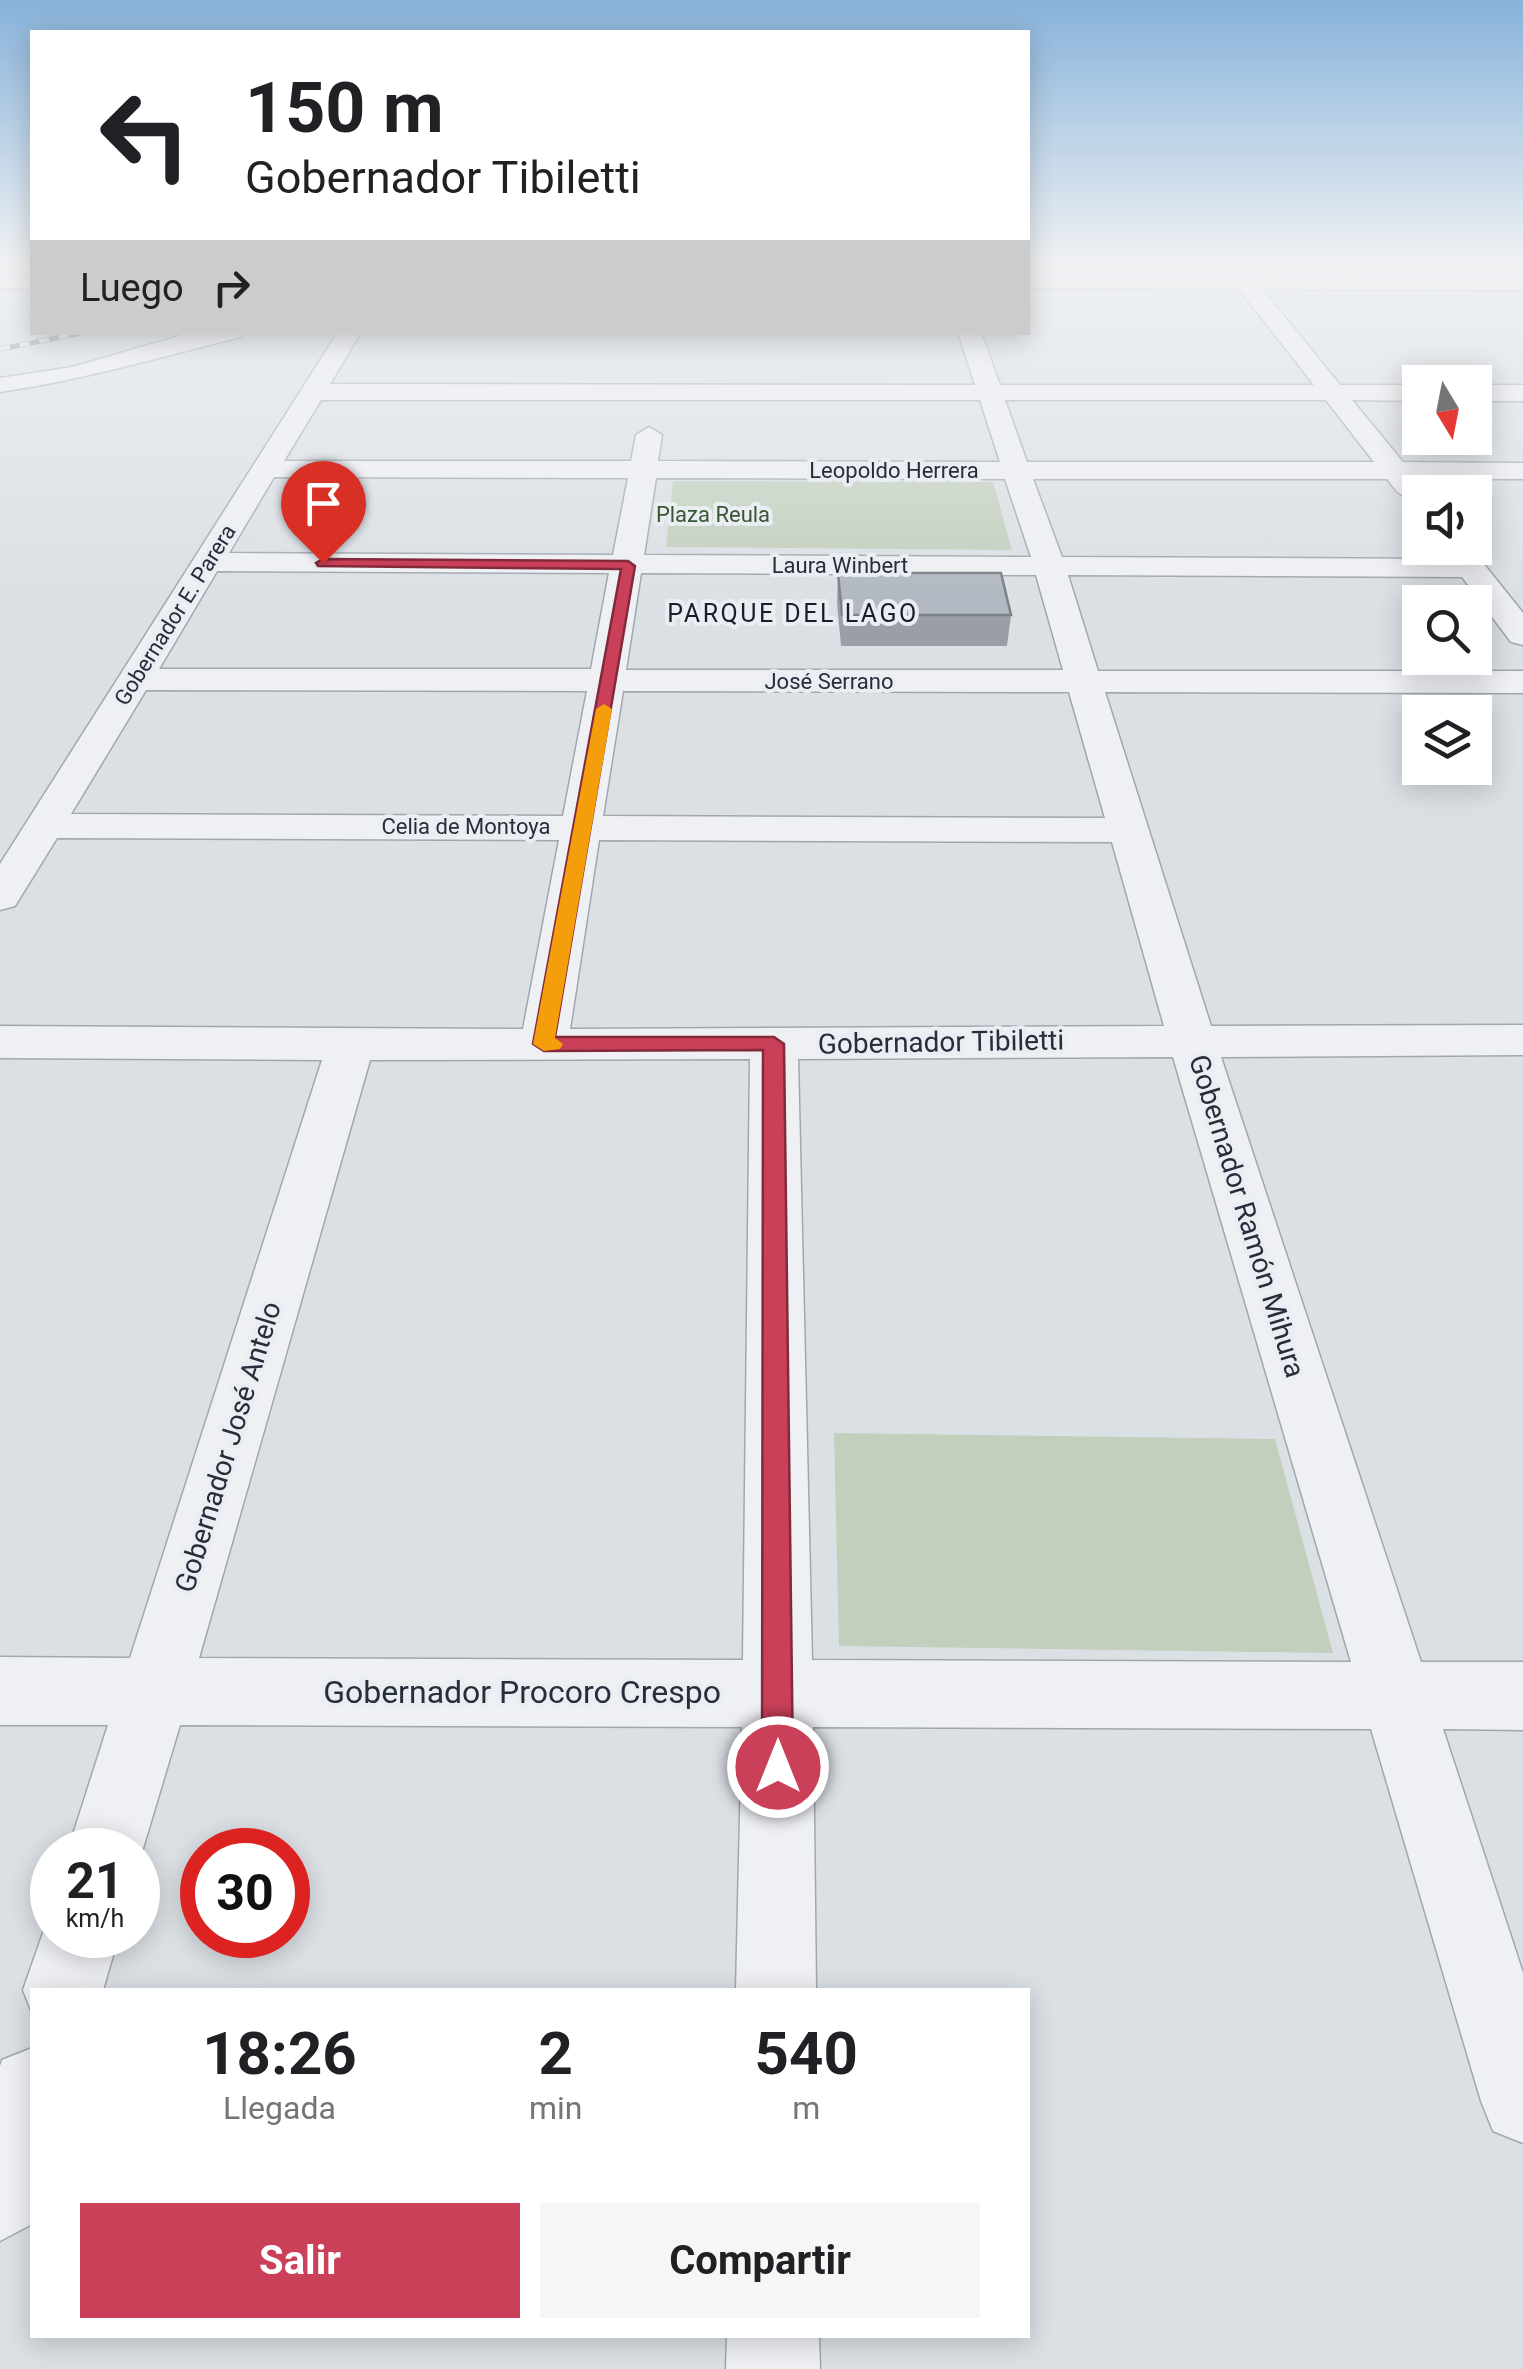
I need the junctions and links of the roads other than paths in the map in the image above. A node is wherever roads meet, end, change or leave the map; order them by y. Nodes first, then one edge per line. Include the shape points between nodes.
1 (83, 372) edge
2 (325, 372) edge
3 (981, 372) edge
4 (1316, 372) edge
5 (0, 385) edge
6 (312, 392) junction
7 (656, 392) junction
8 (987, 392) junction
9 (1333, 393) junction
10 (1402, 393) edge
11 (1492, 393) edge
12 (1523, 393) edge
13 (266, 469) junction
14 (644, 470) junction
15 (1015, 470) junction
16 (1394, 470) junction
17 (1523, 471) edge
18 (1402, 480) edge
19 (1402, 559) edge
20 (208, 562) junction
21 (1049, 565) junction
22 (1468, 565) edge
23 (628, 566) junction
24 (1523, 635) edge
25 (134, 679) junction
26 (609, 680) junction
27 (1085, 681) junction
28 (1523, 682) edge
29 (44, 826) junction
30 (583, 826) junction
31 (1128, 830) junction
32 (0, 897) edge
33 (1192, 1040) junction
34 (1523, 1040) edge
35 (0, 1042) edge
36 (544, 1044) junction
37 (774, 1044) junction
38 (351, 1045) junction
39 (0, 1691) edge
40 (154, 1691) junction
41 (778, 1693) junction
42 (1397, 1696) junction
43 (1523, 1696) edge
44 (113, 1828) edge
45 (73, 1958) edge
46 (64, 1988) edge
47 (776, 1988) edge
48 (30, 2097) edge
49 (1523, 2101) edge
50 (0, 2197) edge
51 (773, 2338) edge
52 (773, 2369) edge

1 - 5 street
2 - 6 street, Gobernador E. Parera
3 - 8 street, Gobernador Ramón Mihura
4 - 9 street
6 - 7 street
6 - 13 street, Gobernador E. Parera
7 - 8 street
7 - 14 street
8 - 9 street
8 - 15 street, Gobernador Ramón Mihura
9 - 10 street
9 - 16 street
11 - 12 street
13 - 14 street, Leopoldo Herrera
13 - 20 street, Gobernador E. Parera
14 - 15 street, Leopoldo Herrera
14 - 23 street
15 - 16 street, Leopoldo Herrera
15 - 21 street, Gobernador Ramón Mihura
16 - 17 street, Leopoldo Herrera
16 - 18 street
19 - 21 street, Laura Winbert
20 - 23 street, Laura Winbert
20 - 25 street, Gobernador E. Parera
21 - 23 street, Laura Winbert
21 - 27 street, Gobernador Ramón Mihura
22 - 24 street
23 - 26 street
25 - 26 street, José Serrano
25 - 29 street, Gobernador E. Parera
26 - 27 street, José Serrano
26 - 30 street
27 - 28 street, José Serrano
27 - 31 street, Gobernador Ramón Mihura
29 - 30 street, Celia de Montoya
29 - 32 street, Gobernador E. Parera
30 - 31 street, Celia de Montoya
30 - 36 street
31 - 33 street, Gobernador Ramón Mihura
33 - 34 street, Gobernador Tibiletti
33 - 37 street, Gobernador Tibiletti
33 - 42 street, Gobernador Ramón Mihura
35 - 38 street, Gobernador Tibiletti
36 - 37 street, Gobernador Tibiletti
36 - 38 street, Gobernador Tibiletti
37 - 41 street
38 - 40 street, Gobernador José Antelo
39 - 40 street, Gobernador Procoro Crespo
40 - 41 street, Gobernador Procoro Crespo
40 - 44 street, Gobernador José Antelo
41 - 42 street, Gobernador Procoro Crespo
41 - 47 street
42 - 43 street, Gobernador Procoro Crespo
42 - 49 street, Gobernador Ramón Mihura
45 - 46 street
48 - 50 street
51 - 52 street

